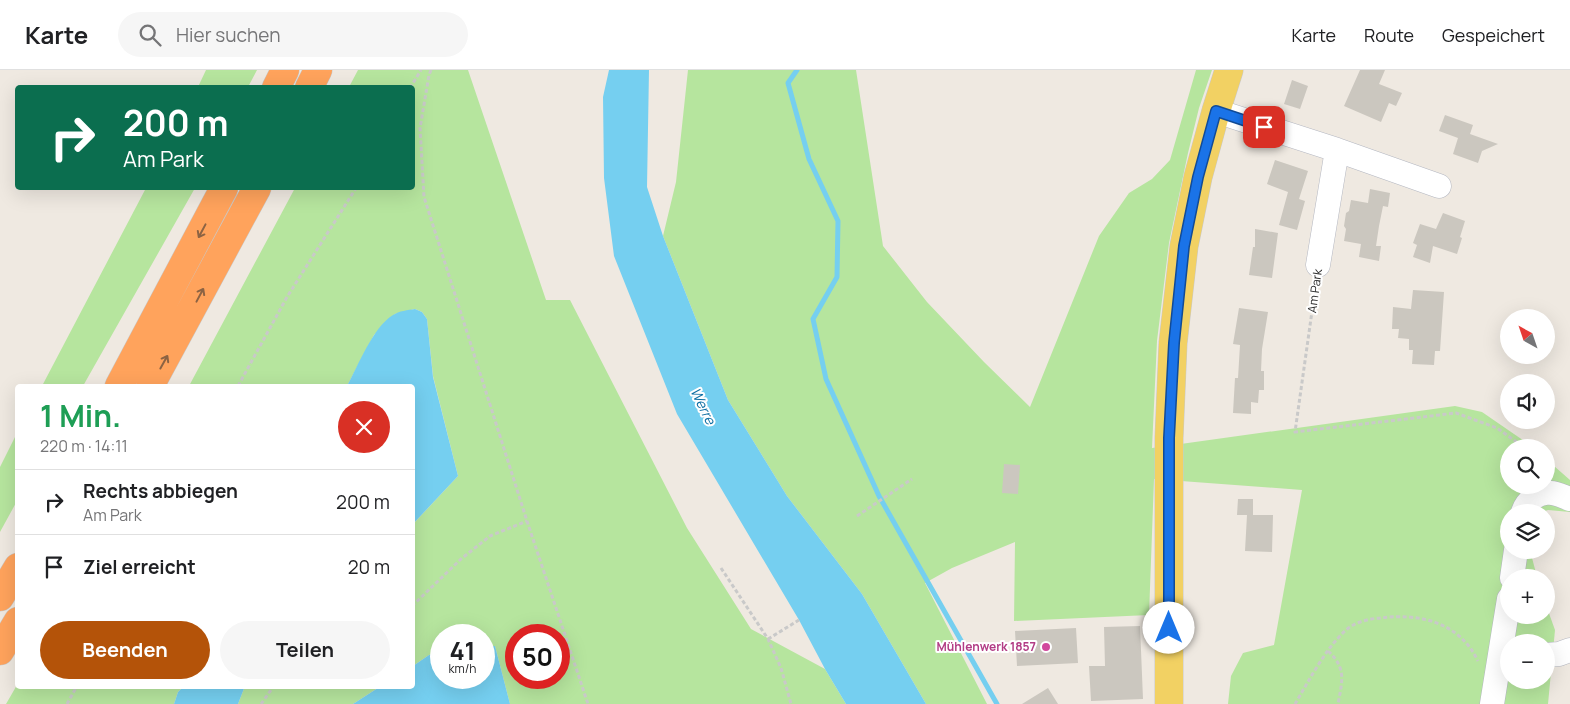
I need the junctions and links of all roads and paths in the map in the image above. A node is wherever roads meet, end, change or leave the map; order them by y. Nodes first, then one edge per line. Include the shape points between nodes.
1 (285, 70) edge
2 (318, 70) edge
3 (421, 70) edge
4 (431, 70) edge
5 (1229, 70) edge
6 (278, 85) edge
7 (310, 85) edge
8 (412, 85) edge
9 (1216, 111) junction
10 (1337, 150) junction
11 (1439, 186) dead end
12 (223, 190) edge
13 (256, 190) edge
14 (355, 190) edge
15 (1318, 265) joint
16 (120, 384) edge
17 (151, 384) edge
18 (239, 384) edge
19 (1512, 439) edge
20 (912, 478) dead end
21 (1570, 499) edge
22 (1528, 504) edge
23 (857, 516) dead end
24 (527, 521) junction
25 (721, 568) dead end
26 (15, 573) edge
27 (0, 597) edge
28 (415, 603) edge
29 (799, 620) dead end
30 (15, 626) edge
31 (768, 639) junction
32 (1570, 650) edge
33 (0, 651) edge
34 (1328, 651) junction
35 (1555, 654) edge
36 (1500, 668) edge
37 (1497, 680) junction
38 (75, 689) edge
39 (272, 689) edge
40 (67, 704) edge
41 (261, 704) edge
42 (588, 704) edge
43 (791, 704) edge
44 (1169, 704) edge
45 (1295, 704) edge
46 (1338, 704) edge
47 (1492, 704) edge

1 - 6 highway
2 - 7 highway
3 - 8 path
4 - 24 path via 420,128 424,197
5 - 9 main road
9 - 10 street
9 - 44 main road via 1184,246 1174,343 1169,438
10 - 11 street
10 - 15 street, Am Park
12 -> 16 highway
17 -> 13 highway
14 - 18 path via 287,297
15 - 19 path, Am Park via 1295,432 1456,413 1497,428
20 - 23 path
21 - 22 street via 1550,492 1536,495
24 - 28 path via 490,536 454,564
24 - 42 path
25 - 31 path
26 - 27 highway
29 - 31 path
30 - 33 highway
31 - 43 path via 781,668
32 - 35 street
34 - 37 path via 1345,630 1366,619 1399,615 1429,619 1454,631 1473,651 1483,672
34 - 45 path
34 - 46 path via 1336,659 1343,676
36 - 37 street
37 - 47 street
38 - 40 path
39 - 41 path

